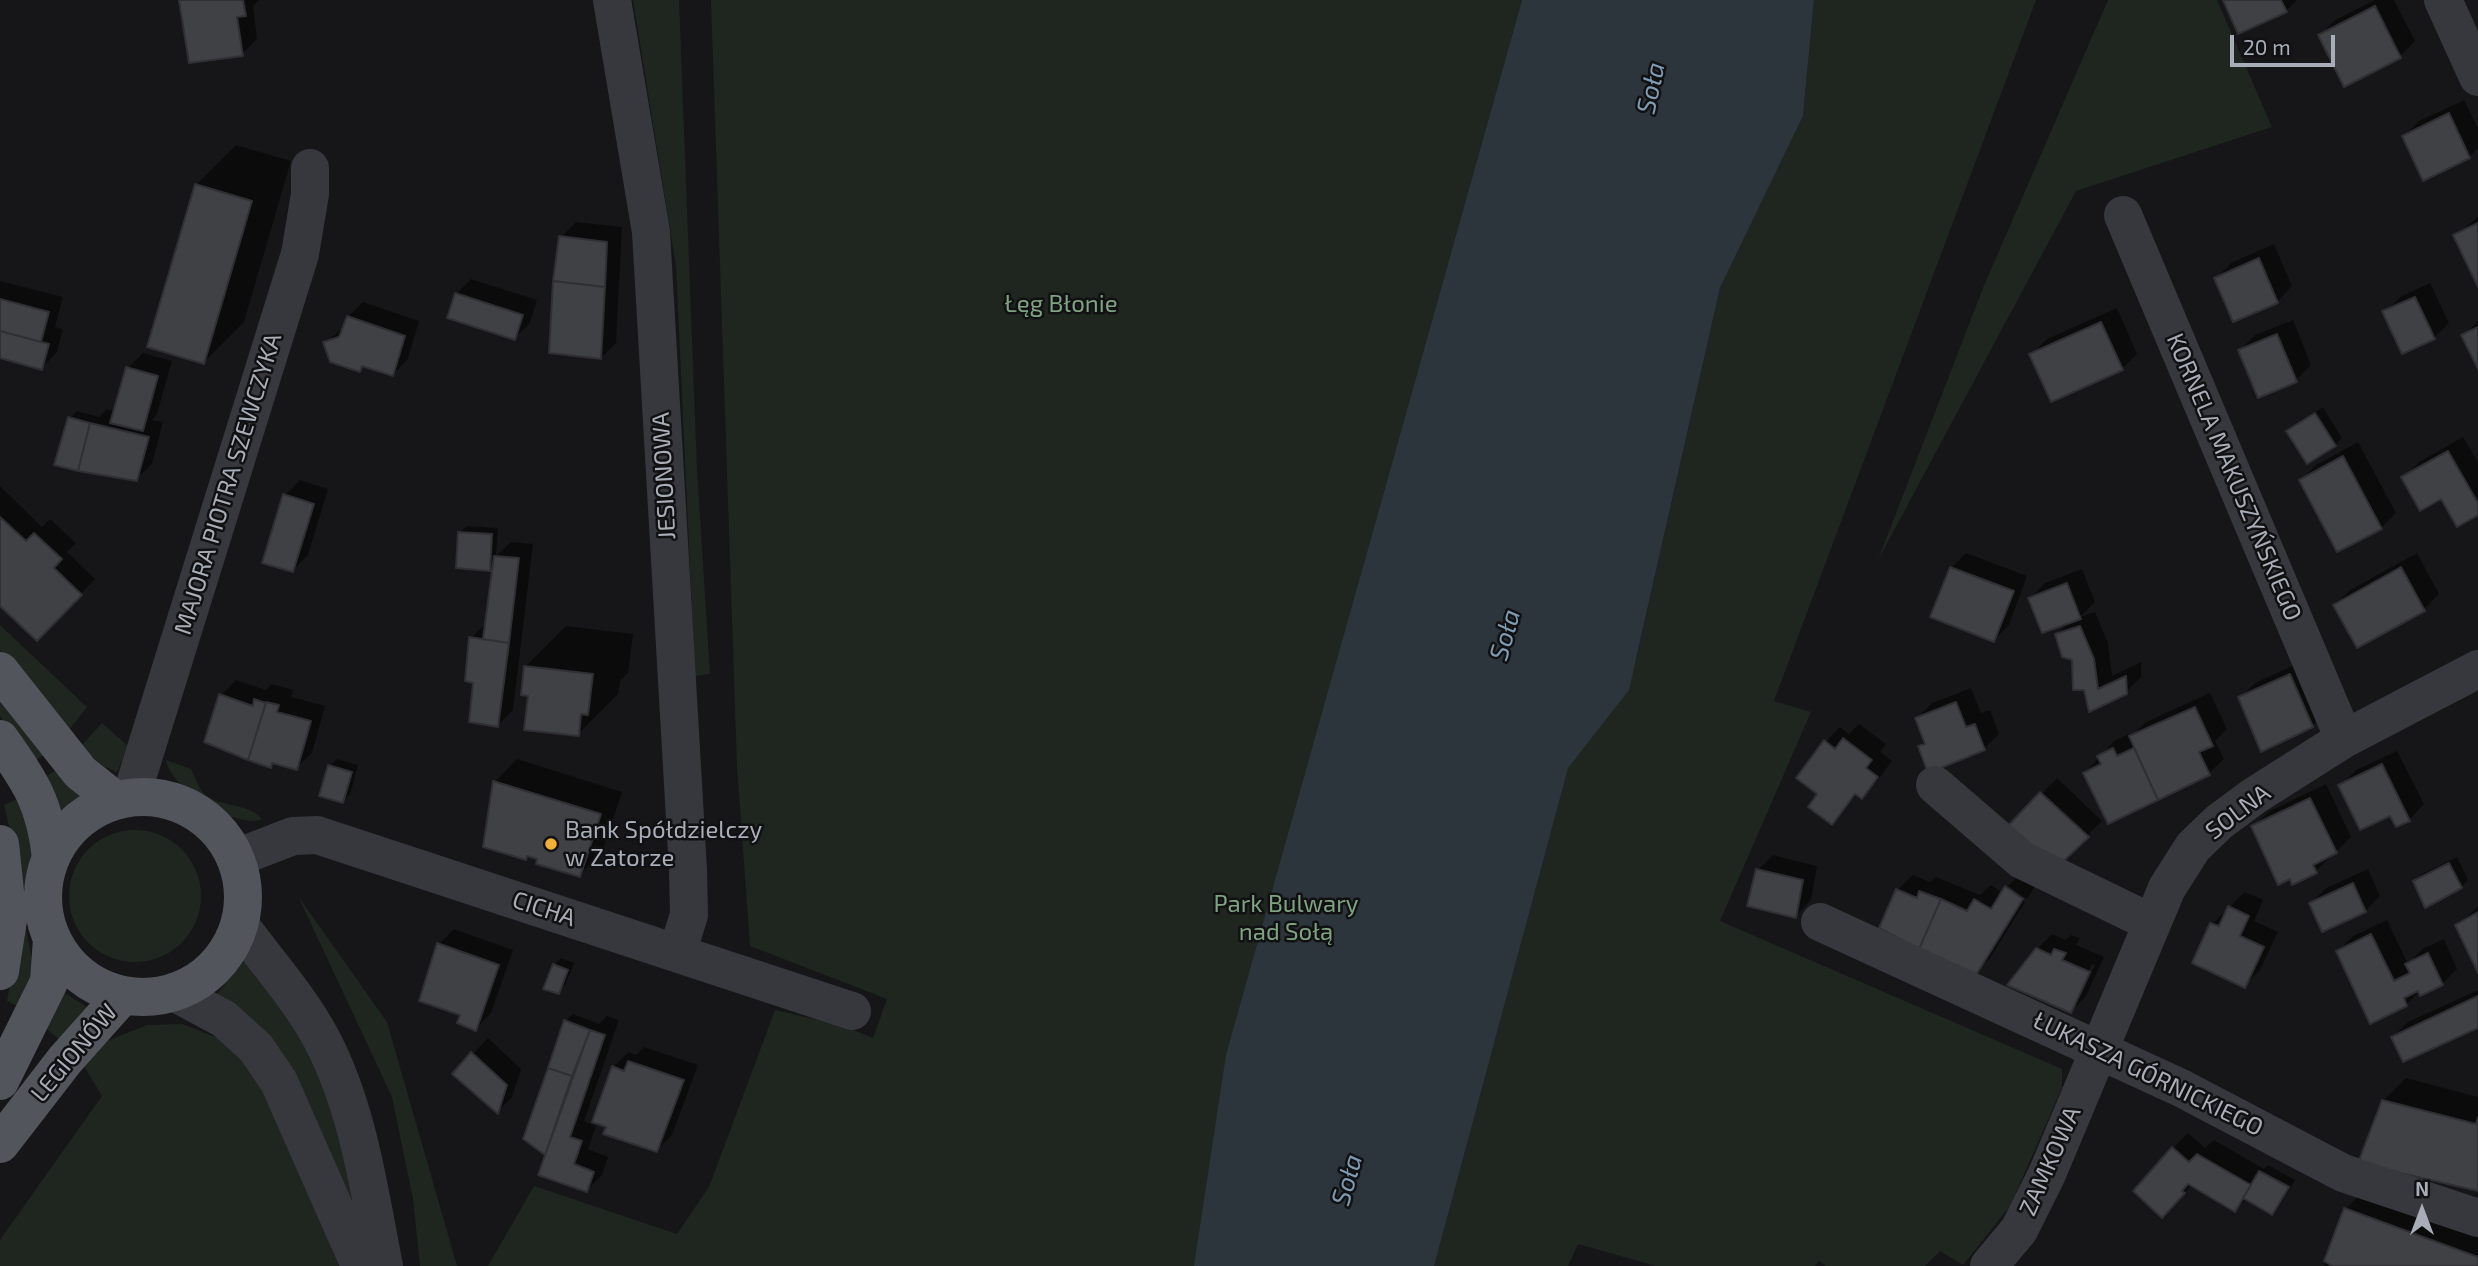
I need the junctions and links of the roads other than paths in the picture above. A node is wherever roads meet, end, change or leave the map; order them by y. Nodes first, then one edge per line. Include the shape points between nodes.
1 (612, 0) edge
2 (2443, 0) edge
3 (2478, 77) edge
4 (310, 168) dead end
5 (2123, 215) dead end
6 (2478, 669) edge
7 (0, 671) edge
8 (0, 739) edge
9 (2344, 739) junction
10 (1936, 785) dead end
11 (127, 798) junction
12 (0, 844) edge
13 (51, 857) junction
14 (236, 858) junction
15 (1820, 922) dead end
16 (2152, 923) junction
17 (240, 925) junction
18 (52, 939) junction
19 (677, 953) junction
20 (0, 971) edge
21 (174, 992) junction
22 (123, 995) junction
23 (852, 1011) dead end
24 (2098, 1048) junction
25 (0, 1081) edge
26 (0, 1144) edge
27 (2478, 1218) edge
28 (360, 1266) edge
29 (384, 1266) edge
30 (1989, 1266) edge

1 - 19 street, JESIONOWA via 651,232 688,870 689,915
2 - 3 street
4 - 11 street, MAJORA PIOTRA SZEWCZYKA via 300,254
5 - 9 street, KORNELA MAKUSZYŃSKIEGO
6 - 9 street, SOLNA
7 - 11 main road via 80,772
8 - 13 main road via 29,779 46,818
9 - 16 street, SOLNA via 2219,822 2193,848 2167,888
10 - 16 street via 2022,860
11 - 13 main road via 88,813 66,832
11 - 14 main road via 163,799 193,810 219,830
12 - 20 main road via 8,920
13 - 18 main road via 44,903
14 - 17 main road via 244,891
14 - 19 street, CICHA via 293,836 317,835
15 - 24 street, ŁUKASZA GÓRNICKIEGO
16 - 24 street, SOLNA
17 - 21 main road via 228,952 207,974
17 - 29 street via 306,1012 331,1060 358,1140
18 - 22 main road via 83,977
18 - 25 main road, LEGIONÓW via 49,982
19 - 23 street, CICHA
21 - 22 main road
21 - 28 street via 224,1019 256,1048 271,1071
22 - 26 main road, LEGIONÓW
24 - 27 street, ŁUKASZA GÓRNICKIEGO via 2343,1173
24 - 30 street, ZAMKOWA via 2019,1230

